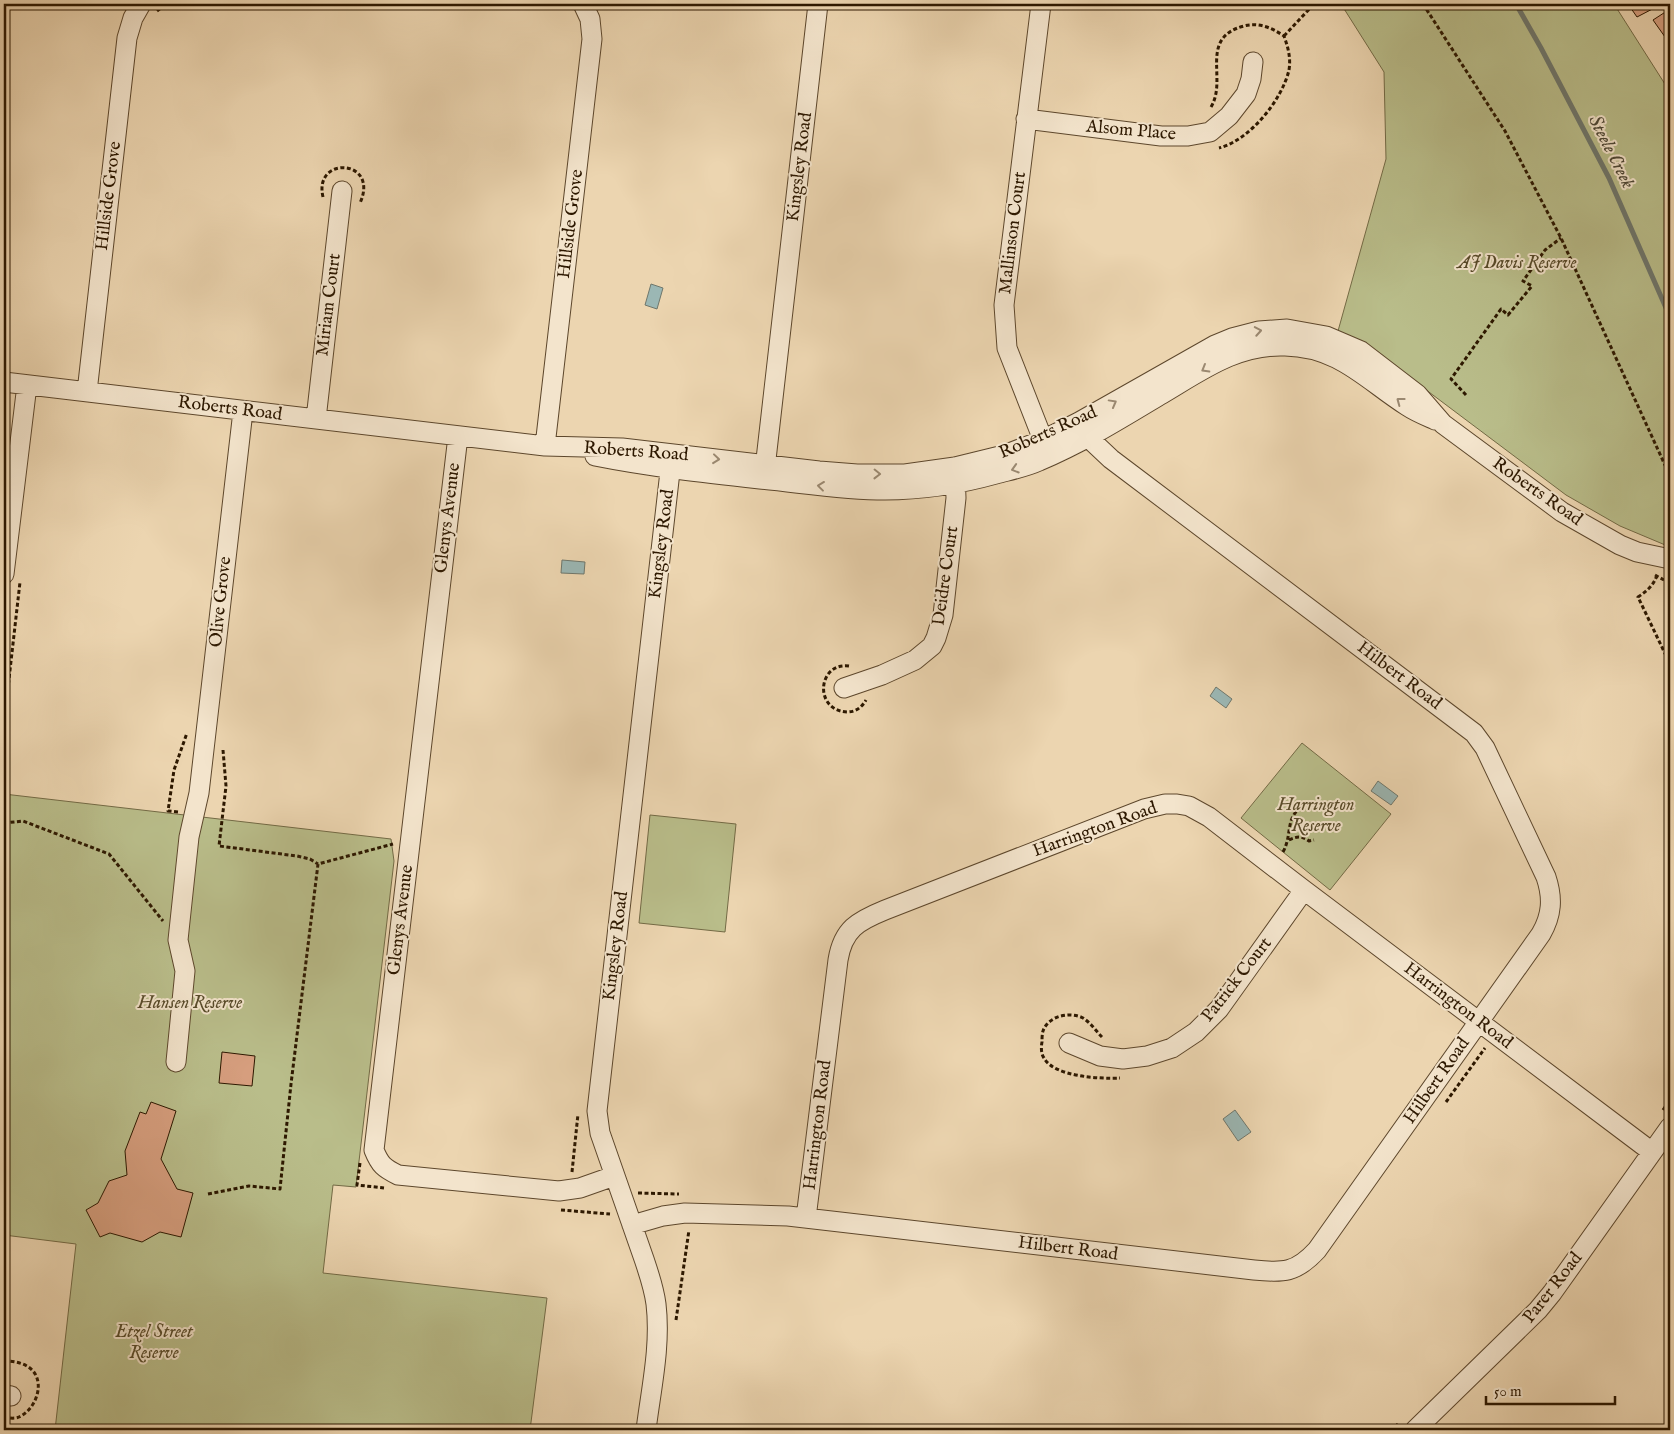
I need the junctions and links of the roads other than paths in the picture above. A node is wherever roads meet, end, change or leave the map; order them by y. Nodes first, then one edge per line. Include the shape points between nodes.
1 (142, 4) edge
2 (583, 4) edge
3 (818, 4) edge
4 (1041, 4) edge
5 (1253, 62) dead end
6 (1026, 119) junction
7 (342, 191) dead end
8 (4, 382) edge
9 (27, 385) junction
10 (87, 392) junction
11 (243, 411) junction
12 (316, 419) junction
13 (1084, 429) junction
14 (458, 436) junction
15 (545, 446) junction
16 (1046, 448) junction
17 (671, 461) junction
18 (765, 472) junction
19 (956, 476) junction
20 (1661, 570) edge
21 (12, 575) edge
22 (844, 688) dead end
23 (1304, 890) junction
24 (1480, 1022) junction
25 (1069, 1043) dead end
26 (176, 1062) dead end
27 (1670, 1127) edge
28 (1652, 1152) junction
29 (614, 1176) junction
30 (806, 1218) junction
31 (632, 1225) junction
32 (1407, 1427) edge
33 (646, 1430) edge

1 - 10 street, Hillside Grove via 132,18 127,38
2 - 15 street, Hillside Grove via 590,19 592,39
3 - 18 street, Kingsley Road
4 - 6 street, Mallinson Court
5 - 6 street, Alsom Place via 1246,94 1229,116 1210,132 1161,136
6 - 16 street, Mallinson Court via 1004,319 1007,348
7 - 12 street, Miriam Court
8 - 9 street, Roberts Road
9 - 10 street, Roberts Road
9 - 21 street
10 - 11 street, Roberts Road
11 - 12 street, Roberts Road
11 - 26 street, Olive Grove via 199,793 189,837 178,940 185,971
12 - 14 street, Roberts Road
13 - 16 street, Roberts Road
13 - 20 street, Roberts Road via 1215,345 1247,333 1272,329 1326,336 1360,351 1417,394 1443,424 1562,512 1637,552
13 - 24 street, Hilbert Road via 1111,459 1479,738 1546,877 1551,897 1550,915 1541,934
14 - 15 street, Roberts Road
14 - 29 street, Glenys Avenue via 374,1150 378,1162 398,1175 559,1191 580,1188
15 - 17 street, Roberts Road via 622,448
16 - 19 street, Roberts Road via 1004,455
17 - 18 street, Roberts Road
17 - 29 street, Kingsley Road via 597,1111 600,1133
18 - 19 street, Roberts Road
19 - 22 street, Deidre Court via 944,615 932,646 915,660
23 - 24 street, Harrington Road
23 - 25 street, Patrick Court via 1218,1010 1196,1032 1172,1048 1123,1059 1100,1056
23 - 30 street, Harrington Road via 1199,810 1165,804 1144,809 863,919 849,931 839,952
24 - 28 street, Harrington Road
24 - 30 street, Hilbert Road via 1317,1250 1300,1265 1283,1272
27 - 28 street, Parer Road
28 - 32 street, Parer Road via 1538,1310
29 - 31 street, Kingsley Road
30 - 31 street, Hilbert Road via 686,1213
31 - 33 street, Kingsley Road via 650,1277 656,1312 657,1338

